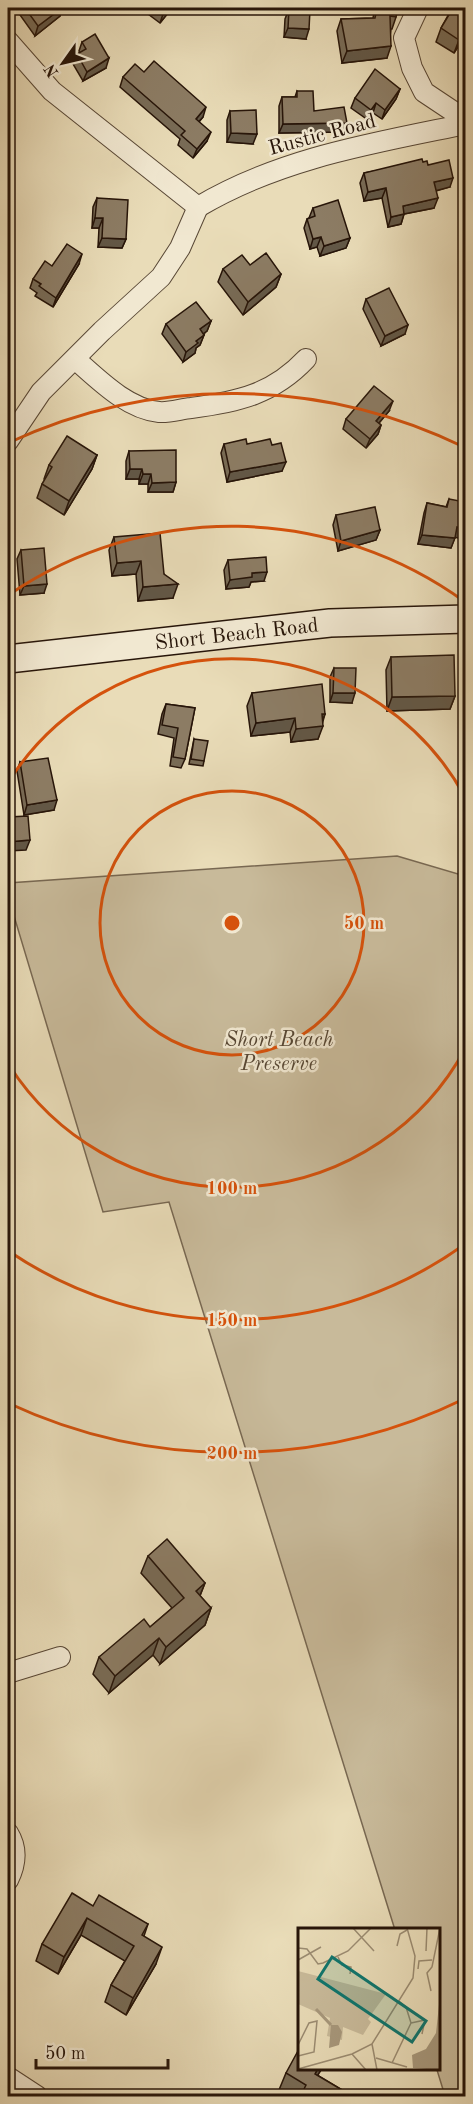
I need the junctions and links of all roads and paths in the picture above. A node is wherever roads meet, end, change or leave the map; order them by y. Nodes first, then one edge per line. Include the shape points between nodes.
1 (418, 8) edge
2 (8, 41) edge
3 (465, 122) edge
4 (198, 207) junction
5 (75, 359) junction
6 (306, 359) dead end
7 (8, 441) edge
8 (465, 619) edge
9 (8, 659) edge
10 (60, 1657) dead end
11 (8, 1673) edge
12 (8, 1833) edge
13 (8, 1880) edge
14 (8, 2077) edge
15 (37, 2097) edge

1 - 3 street via 404,38 412,68 424,92
2 - 4 street via 52,91
3 - 4 street, Rustic Road via 280,168
4 - 5 street via 180,248 161,277
5 - 6 street via 130,402 159,412 216,405 260,394 289,377
5 - 7 street via 41,392
8 - 9 main road, Short Beach Road via 330,623
10 - 11 street
12 - 13 street via 14,1843 15,1866
14 - 15 street

